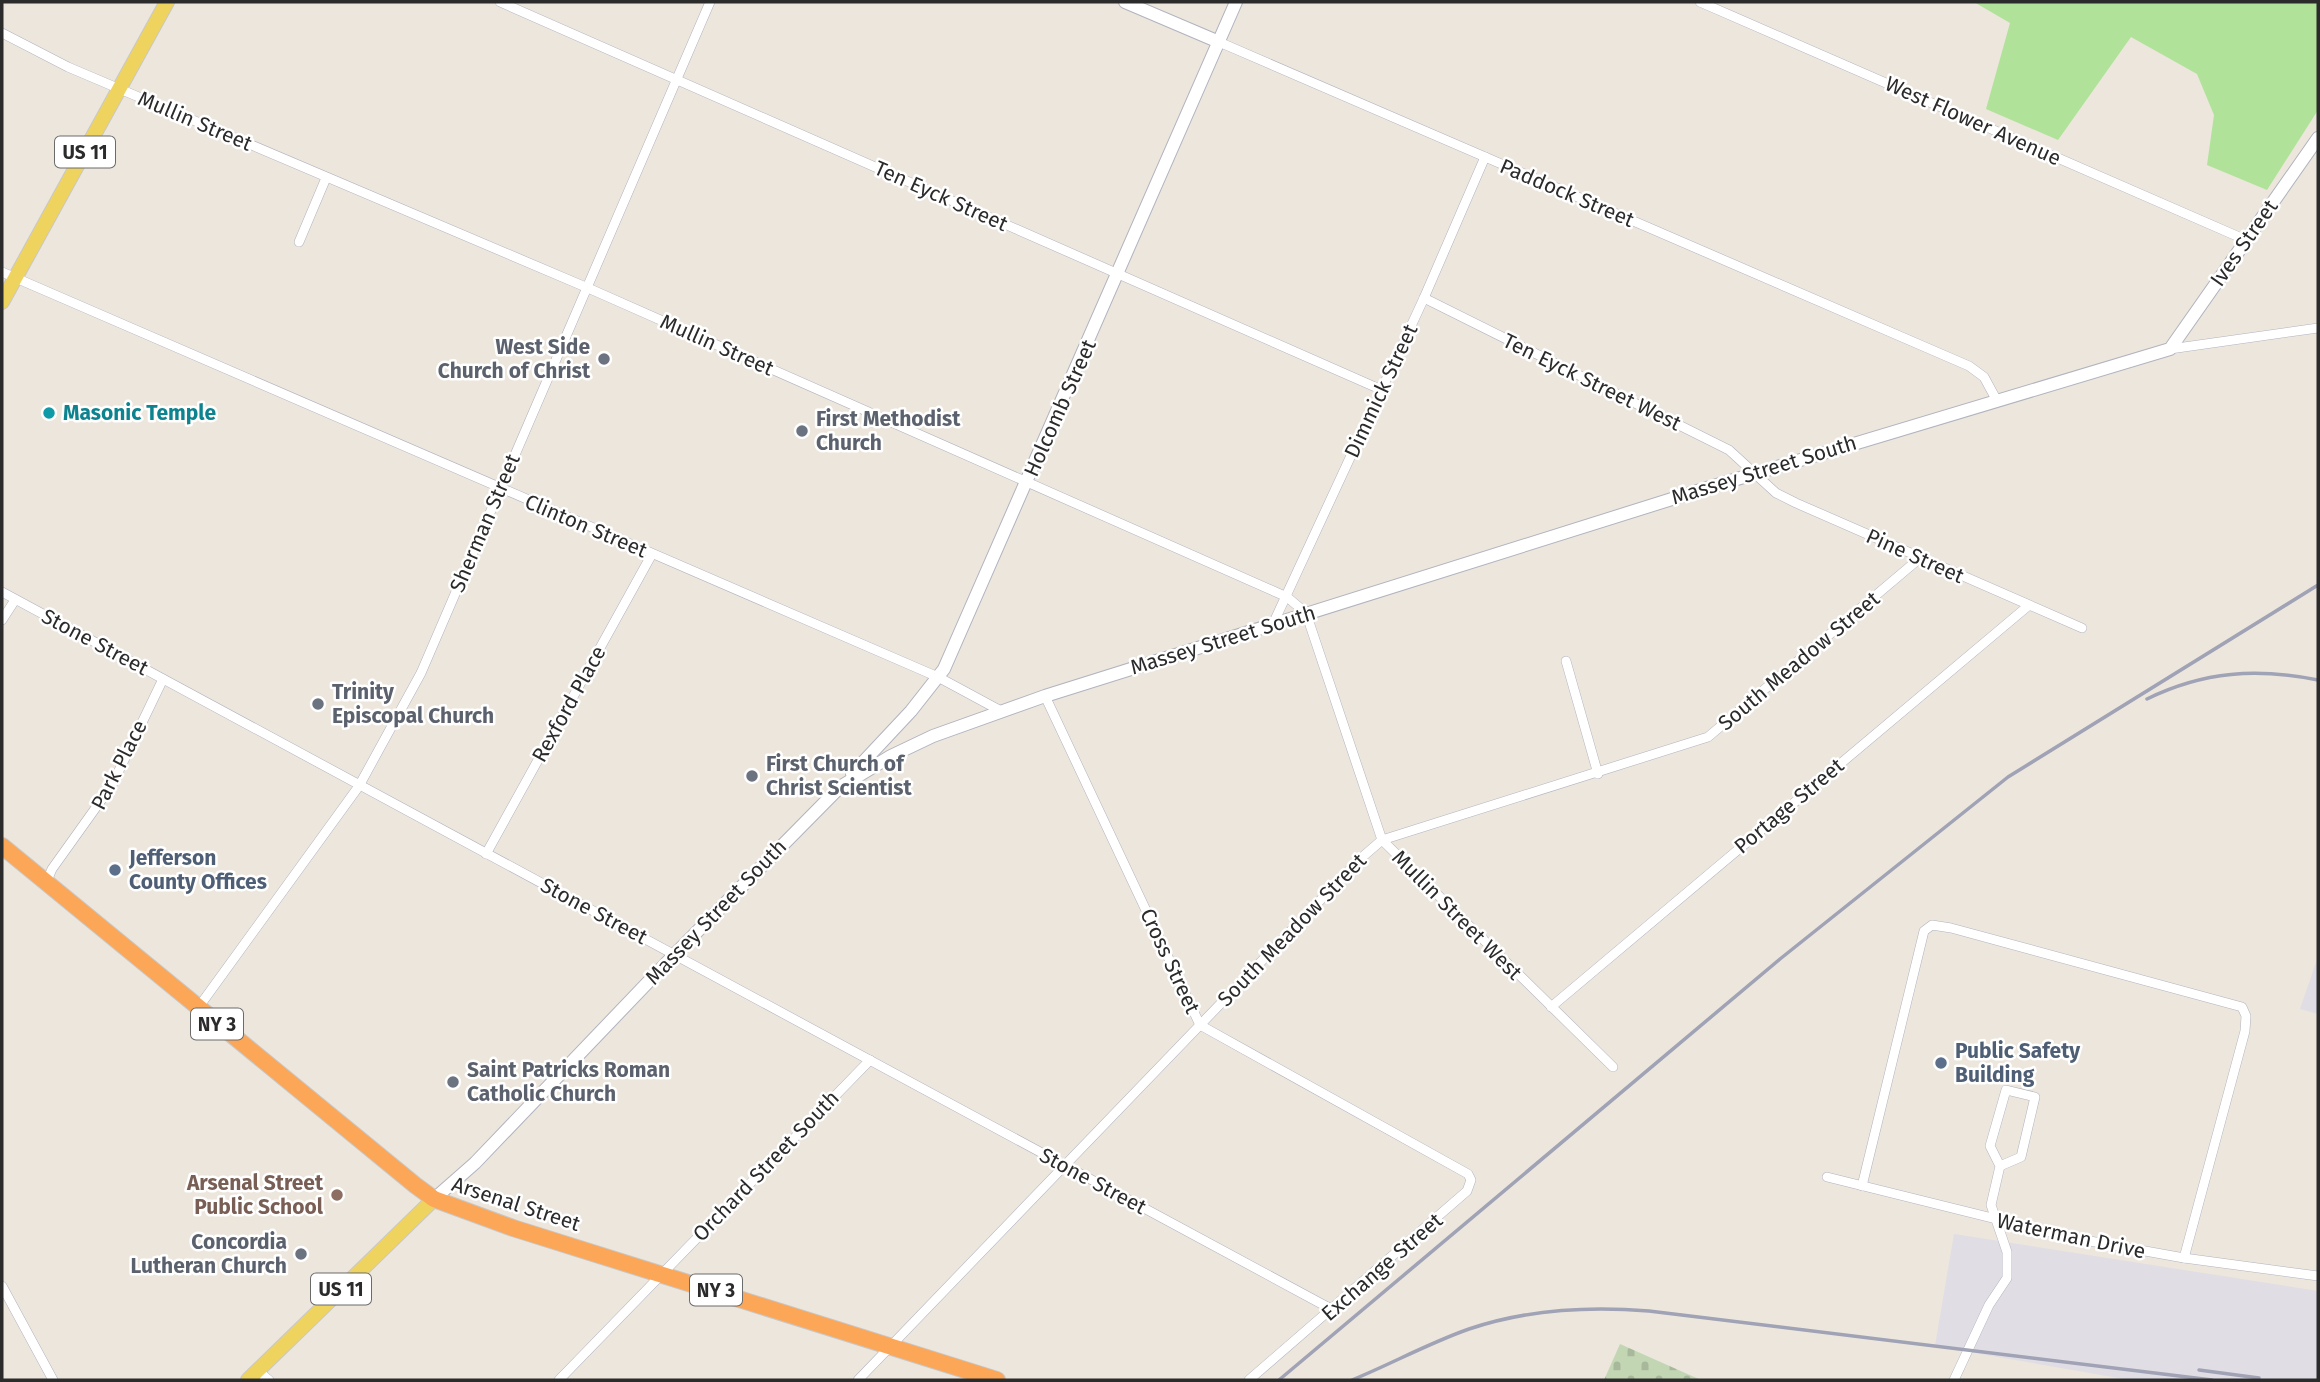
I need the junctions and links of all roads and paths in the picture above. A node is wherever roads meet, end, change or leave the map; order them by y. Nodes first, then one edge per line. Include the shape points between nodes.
1 (167, 2) edge
2 (500, 2) edge
3 (710, 2) edge
4 (1125, 2) edge
5 (1236, 2) edge
6 (1700, 2) edge
7 (2, 33) edge
8 (1219, 42) junction
9 (676, 80) junction
10 (120, 89) junction
11 (2318, 138) edge
12 (1485, 157) junction
13 (326, 178) junction
14 (2246, 240) junction
15 (299, 242) dead end
16 (1118, 273) junction
17 (9, 274) edge
18 (588, 288) junction
19 (1424, 298) junction
20 (2, 302) edge
21 (2318, 328) edge
22 (2170, 349) junction
23 (1382, 390) junction
24 (1996, 399) junction
25 (1754, 474) junction
26 (1028, 480) junction
27 (500, 489) junction
28 (652, 554) junction
29 (1920, 558) junction
30 (2, 592) edge
31 (1287, 597) junction
32 (15, 600) junction
33 (2028, 606) junction
34 (1306, 613) junction
35 (2, 620) edge
36 (1273, 624) junction
37 (2082, 628) dead end
38 (1566, 661) dead end
39 (938, 677) junction
40 (163, 679) junction
41 (1045, 696) junction
42 (1001, 710) junction
43 (1598, 774) junction
44 (359, 786) junction
45 (840, 787) junction
46 (1382, 840) junction
47 (2, 846) edge
48 (486, 854) junction
49 (46, 883) junction
50 (675, 954) junction
51 (1551, 1007) junction
52 (198, 1008) junction
53 (1200, 1025) junction
54 (870, 1060) junction
55 (1613, 1067) dead end
56 (1432, 1153) joint
57 (1065, 1166) junction
58 (2000, 1166) junction
59 (1827, 1177) dead end
60 (1862, 1186) junction
61 (435, 1199) junction
62 (1995, 1220) junction
63 (2184, 1258) junction
64 (662, 1273) junction
65 (2318, 1276) edge
66 (2, 1286) edge
67 (1334, 1310) junction
68 (890, 1347) junction
69 (258, 1377) edge
70 (53, 1380) edge
71 (559, 1380) edge
72 (858, 1380) edge
73 (997, 1380) edge
74 (1249, 1380) edge
75 (1954, 1380) edge

1 - 10 main road, US 11
2 - 9 street, Ten Eyck Street
3 - 9 street, Sherman Street
4 - 8 street, Paddock Street
5 - 8 street, Holcomb Street
6 - 14 street, West Flower Avenue
7 - 10 street, Mullin Street
8 - 12 street, Paddock Street
8 - 16 street, Holcomb Street / US 11
9 - 16 street, Ten Eyck Street
9 - 18 street, Sherman Street
10 - 13 street, Mullin Street
10 - 17 main road, US 11
11 - 14 street, Ives Street
12 - 19 street, Dimmick Street
12 - 24 street, Paddock Street via 1969,366 1984,377
13 - 15 street
13 - 18 street, Mullin Street
14 - 22 street, Ives Street
16 - 23 street, Ten Eyck Street
16 - 26 street, Holcomb Street / US 11
17 - 20 main road, US 11
17 - 27 street, Clinton Street
18 - 26 street, Mullin Street
18 - 27 street, Sherman Street
19 - 23 street, Dimmick Street
19 - 25 street, Ten Eyck Street West via 1729,450
21 - 22 street
22 - 24 street, Massey Street South
23 - 31 street, Dimmick Street
24 - 25 street, Massey Street South
25 - 29 street, Pine Street via 1786,498
25 - 34 street, Massey Street South
26 - 31 street, Mullin Street
26 - 39 street, Holcomb Street / US 11
27 - 28 street, Clinton Street
27 - 44 street, Sherman Street via 421,673
28 - 39 street, Clinton Street
28 - 48 street, Rexford Place
29 - 33 street, Pine Street
29 - 43 street, South Meadow Street via 1708,737
30 - 32 street, Stone Street
31 - 34 street, Mullin Street
31 - 36 street, Dimmick Street
32 - 35 street
32 - 40 street, Stone Street
33 - 37 street, Pine Street
33 - 51 street, Portage Street
34 - 36 street, Massey Street South
34 - 46 street, Mullin Street West
36 - 41 street, Massey Street South
38 - 43 street
39 - 42 street, Clinton Street
39 - 45 street, Holcomb Street / US 11
40 - 44 street, Stone Street
40 - 49 street, Park Place via 112,785
41 - 42 street, Massey Street South
41 - 53 street, Cross Street
42 - 45 street, Massey Street South via 891,756
43 - 46 street, South Meadow Street
44 - 48 street, Stone Street
44 - 52 street, Sherman Street
45 - 50 street, Massey Street South / US 11
46 - 51 street, Mullin Street West
46 - 53 street, South Meadow Street
47 - 49 highway, Arsenal Street / NY 3
48 - 50 street, Stone Street
49 - 52 highway, Arsenal Street / NY 3
50 - 54 street, Stone Street
50 - 61 street, Massey Street South / US 11
51 - 55 street, Mullin Street West
52 - 61 highway, Arsenal Street / NY 3
53 - 56 street, Cross Street
53 - 57 street, South Meadow Street
54 - 57 street, Stone Street
54 - 64 street, Orchard Street South
56 - 67 street, Exchange Street via 1468,1174 1467,1191
57 - 67 street, Stone Street
57 - 68 street, South Meadow Street
58 - 58 street via 2021,1157 2035,1097 2006,1090 1990,1146
58 - 62 street via 1991,1205
59 - 60 street, Waterman Drive
60 - 62 street, Waterman Drive
60 - 63 street via 1924,931 1932,925 1951,928 2242,1007 2245,1031
61 - 64 highway, Arsenal Street / NY 3
61 - 69 main road, US 11
62 - 63 street, Waterman Drive
62 - 75 street via 2007,1252 2007,1278 1989,1305
63 - 65 street, Waterman Drive
64 - 68 highway, Arsenal Street / NY 3
64 - 71 street, Orchard Street South
66 - 70 street
67 - 74 street, Exchange Street
68 - 72 street, South Meadow Street
68 - 73 highway, Arsenal Street / NY 3

